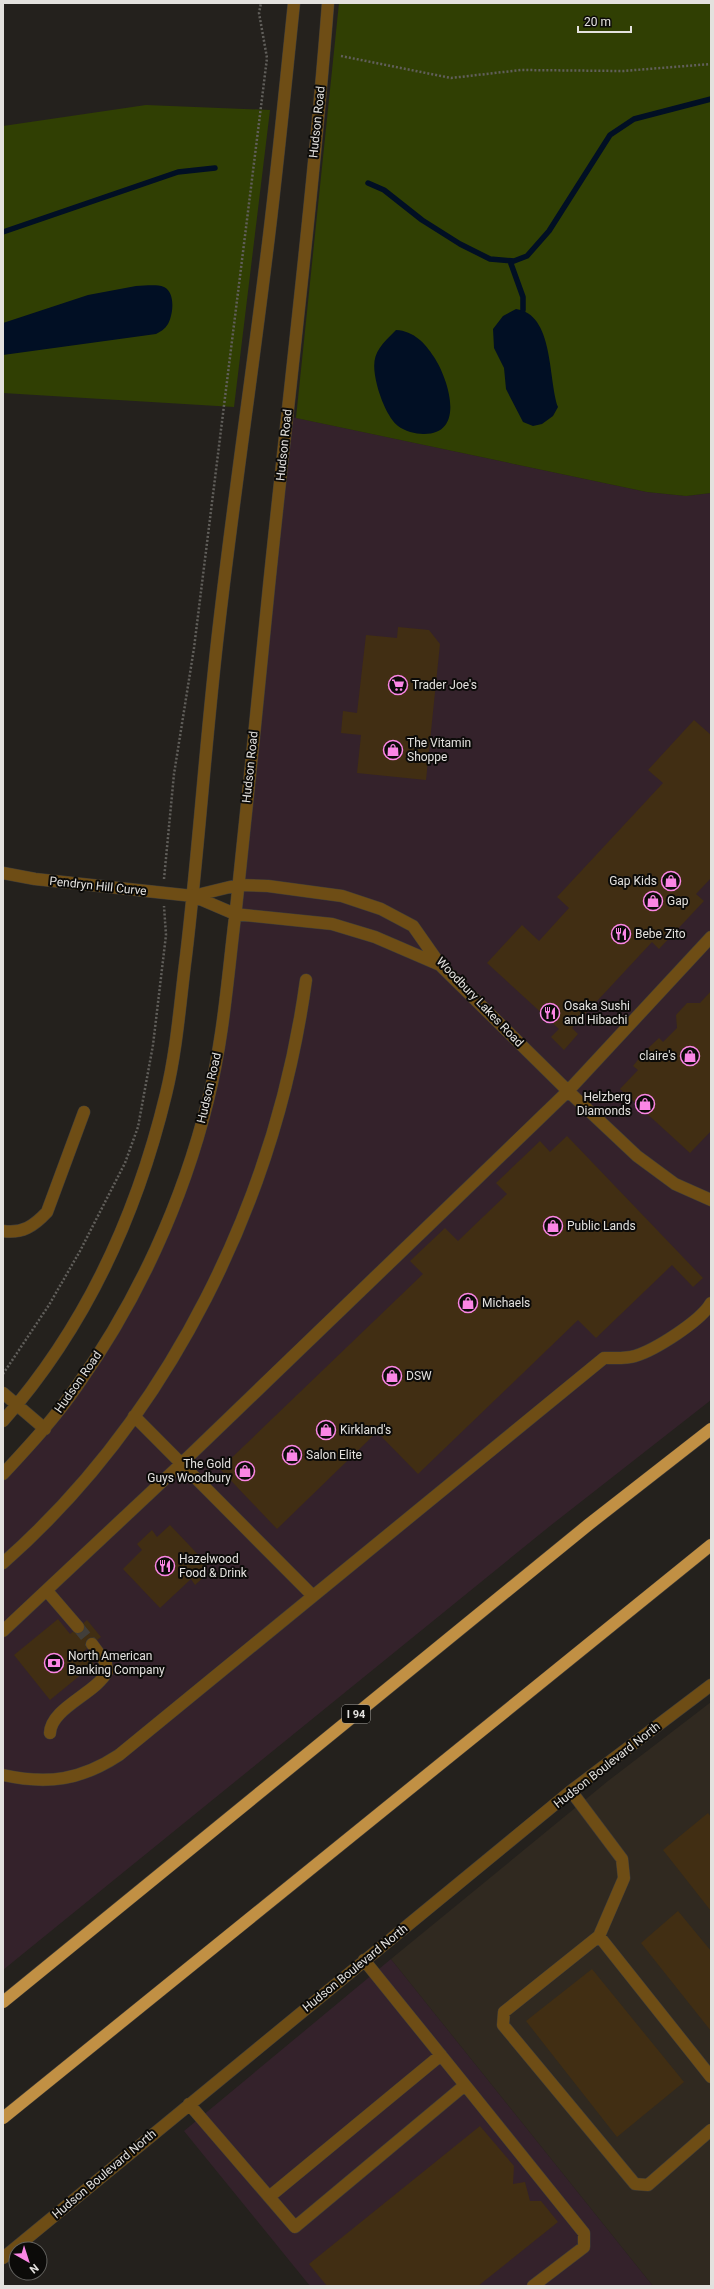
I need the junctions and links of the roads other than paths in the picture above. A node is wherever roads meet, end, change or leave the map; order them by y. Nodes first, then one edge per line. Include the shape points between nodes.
1 (294, 3) edge
2 (328, 3) edge
3 (3, 873) edge
4 (238, 885) junction
5 (193, 896) junction
6 (235, 914) junction
7 (711, 937) edge
8 (441, 966) junction
9 (306, 980) dead end
10 (568, 1091) junction
11 (84, 1112) dead end
12 (711, 1200) edge
13 (3, 1231) edge
14 (711, 1303) edge
15 (3, 1393) edge
16 (17, 1405) junction
17 (134, 1416) junction
18 (3, 1421) edge
19 (44, 1429) junction
20 (711, 1429) edge
21 (182, 1463) junction
22 (3, 1474) edge
23 (711, 1545) edge
24 (3, 1563) edge
25 (47, 1591) junction
26 (314, 1596) junction
27 (78, 1627) tunnel mouth
28 (3, 1631) edge
29 (92, 1644) tunnel mouth
30 (711, 1685) edge
31 (50, 1733) dead end
32 (3, 1775) edge
33 (571, 1791) junction
34 (599, 1936) junction
35 (364, 1960) junction
36 (3, 2002) edge
37 (441, 2055) junction
38 (711, 2077) edge
39 (465, 2084) junction
40 (189, 2104) junction
41 (3, 2118) edge
42 (711, 2130) edge
43 (269, 2197) junction
44 (3, 2258) edge
45 (533, 2286) edge

1 - 5 street via 267,258 218,629
2 - 4 street, Hudson Road
3 - 5 street, Pendryn Hill Curve via 35,879
4 - 5 street, Woodbury Lakes Road
4 - 6 street, Hudson Road
4 - 8 street, Woodbury Lakes Road via 268,886 342,896 381,909 413,926
5 - 6 street
5 - 16 street via 167,1090 138,1189 117,1241 91,1294 47,1365
6 - 8 street via 332,924 375,937
6 - 19 street, Hudson Road via 219,1041 208,1098 193,1152 174,1205 130,1300 78,1386
7 - 10 street
8 - 10 street, Woodbury Lakes Road
9 - 17 street via 292,1063 258,1177 237,1230 188,1329
10 - 12 street, Woodbury Lakes Road via 656,1170 676,1184
10 - 21 street
11 - 13 street via 47,1212 35,1224 15,1233
14 - 26 street via 665,1343 634,1356 604,1358
15 - 16 street
16 - 18 street
16 - 19 street
17 - 21 street
17 - 24 street via 40,1529
19 - 22 street, Hudson Road
20 - 36 highway, I 94 via 582,1530
21 - 25 street
21 - 26 street
23 - 41 highway
25 - 27 street
25 - 28 street
26 - 32 street via 101,1767 78,1776 46,1781
29 - 31 street via 106,1663 107,1672 99,1682 53,1720
30 - 33 street, Hudson Boulevard North
33 - 34 street via 622,1859 624,1878
33 - 35 street, Hudson Boulevard North
34 - 38 street
34 - 42 street via 504,2012 503,2025 635,2184 648,2185
35 - 37 street
35 - 40 street, Hudson Boulevard North
37 - 39 street
37 - 43 street
39 - 43 street via 295,2227
39 - 45 street via 584,2233 584,2247
40 - 43 street
40 - 44 street, Hudson Boulevard North

